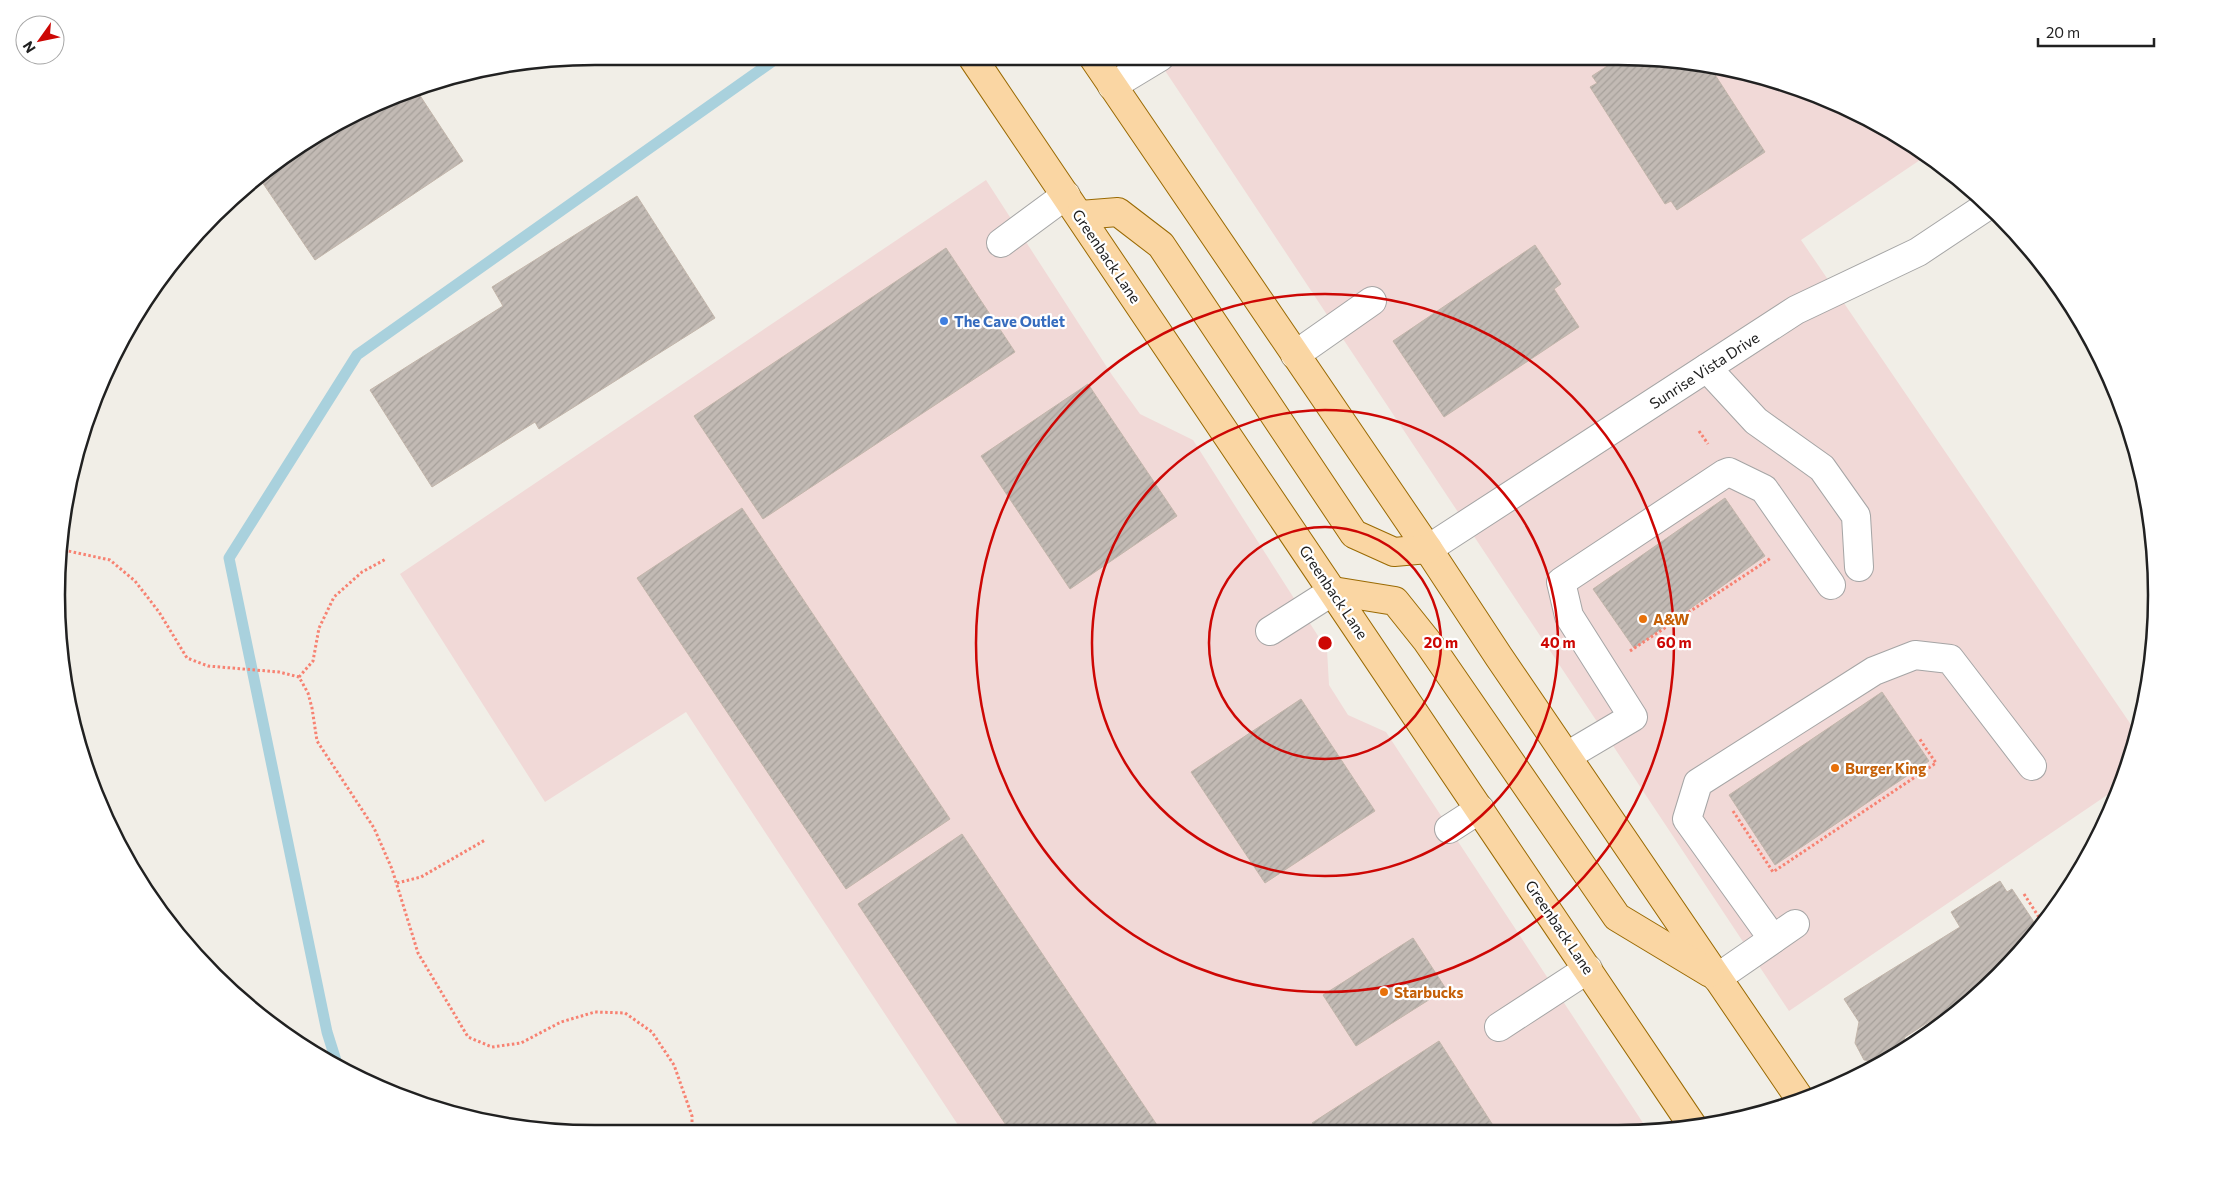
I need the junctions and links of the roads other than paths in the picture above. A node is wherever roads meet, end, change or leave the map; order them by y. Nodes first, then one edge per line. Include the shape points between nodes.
1 (977, 65) edge
2 (1098, 65) edge
3 (1147, 65) edge
4 (1112, 86) junction
5 (1073, 205) junction
6 (1981, 210) edge
7 (1001, 243) dead end
8 (1372, 302) dead end
9 (1295, 354) junction
10 (1707, 368) junction
11 (1428, 549) junction
12 (1860, 567) dead end
13 (1831, 585) dead end
14 (1333, 591) junction
15 (1270, 630) dead end
16 (1567, 756) junction
17 (2032, 766) dead end
18 (1480, 809) junction
19 (1449, 829) dead end
20 (1588, 969) junction
21 (1717, 978) junction
22 (1500, 1027) dead end
23 (1797, 1094) edge
24 (1689, 1120) edge

1 - 5 main road, Greenback Lane
2 - 4 main road
3 - 4 street
4 - 9 main road
5 - 7 street
5 - 11 main road via 1118,212 1161,245 1354,534 1394,552
5 - 14 main road, Greenback Lane
6 - 10 street, Sunrise Vista Drive via 1918,252 1796,310
8 - 9 street
9 - 11 main road
10 - 11 street, Sunrise Vista Drive
10 - 12 street via 1756,421 1822,468 1856,516
11 - 16 main road
13 - 16 street via 1764,489 1729,472 1724,474 1561,582 1569,616 1633,717
14 - 15 street
14 - 18 main road, Greenback Lane
14 - 21 main road via 1395,600 1427,640 1617,917
16 - 21 main road
17 - 21 street via 1950,659 1915,655 1874,671 1698,783 1687,819 1784,932
18 - 19 street
18 - 20 main road, Greenback Lane
20 - 22 street
20 - 24 main road, Greenback Lane
21 - 23 main road

